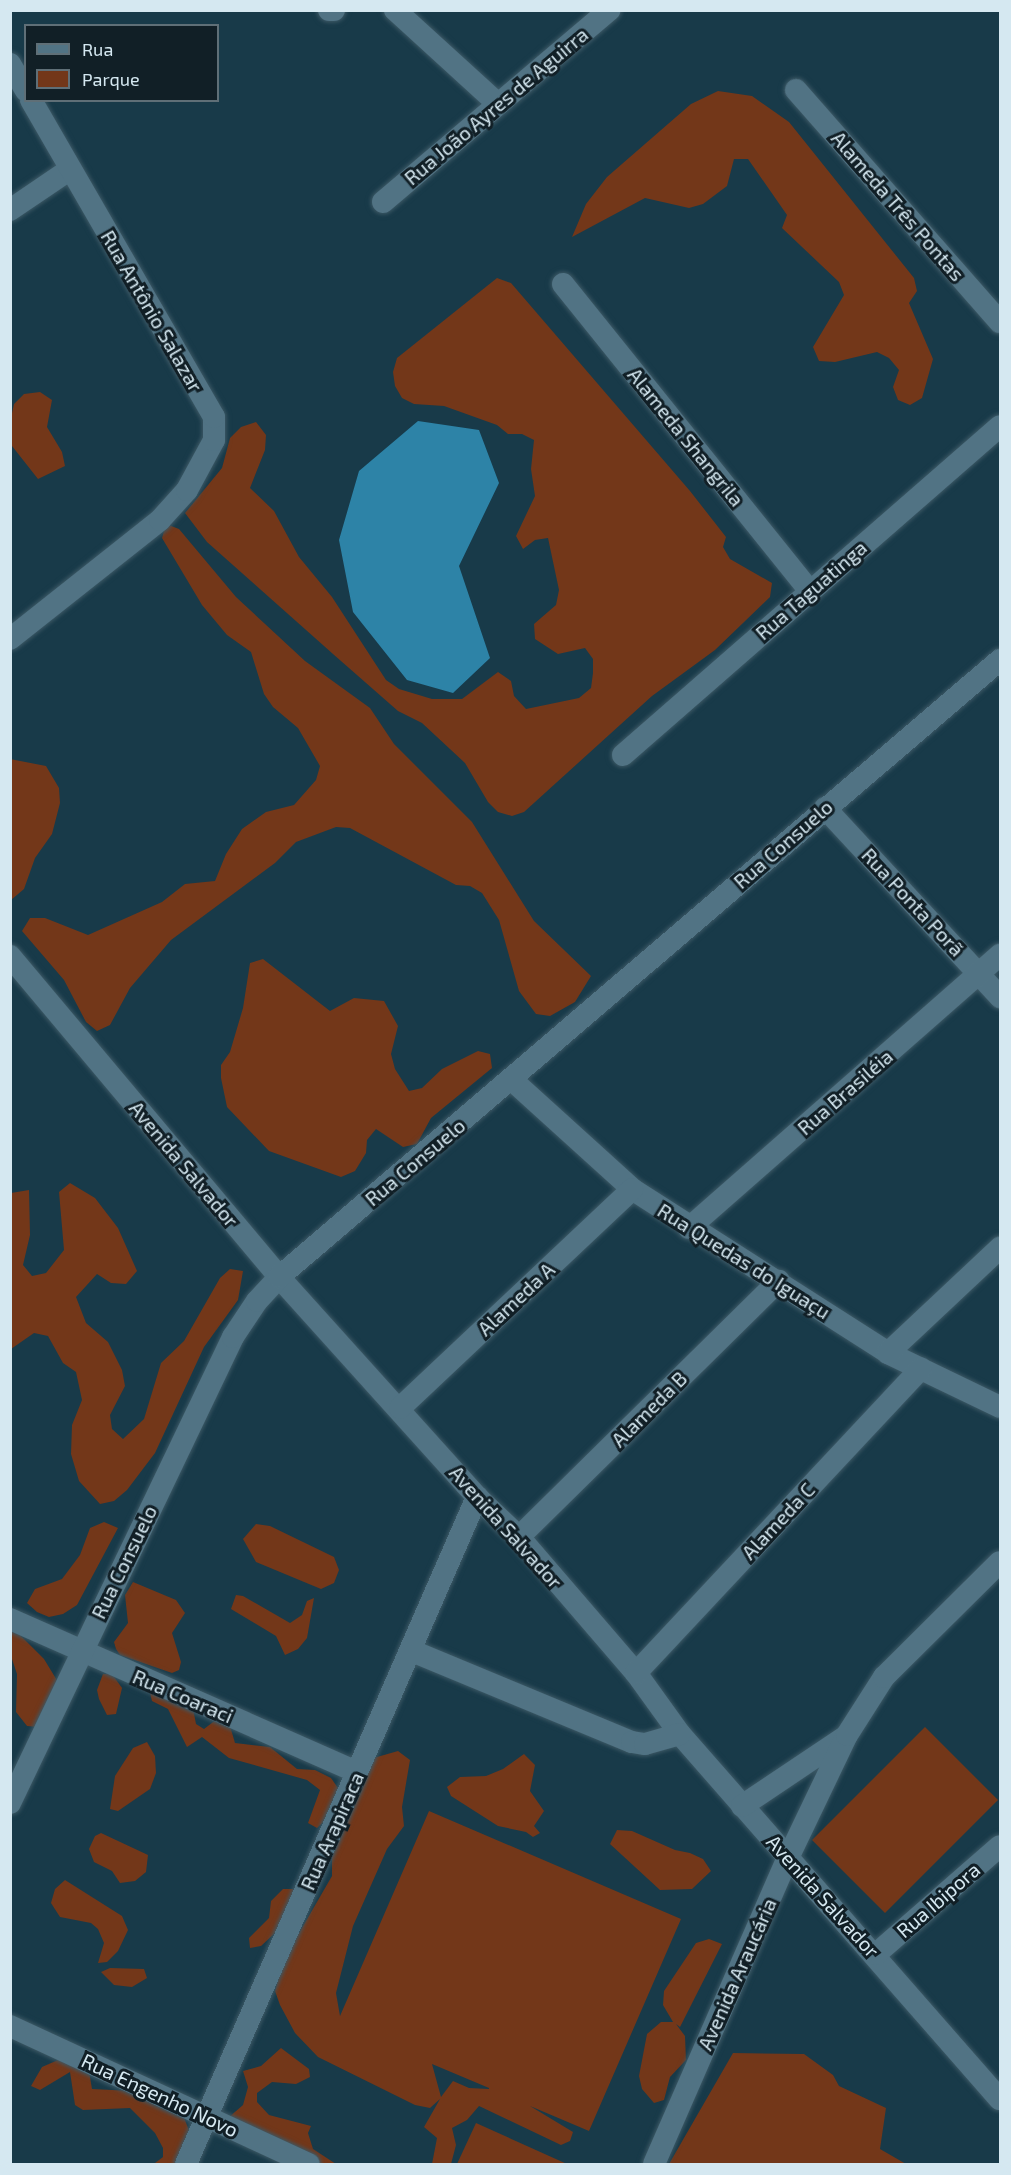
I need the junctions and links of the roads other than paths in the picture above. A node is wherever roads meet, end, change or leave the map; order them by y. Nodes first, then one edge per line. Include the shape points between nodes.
1 (329, 10) edge
2 (334, 10) edge
3 (395, 10) edge
4 (609, 10) edge
5 (10, 64) edge
6 (24, 88) edge
7 (796, 90) dead end
8 (32, 102) edge
9 (498, 104) junction
10 (69, 170) junction
11 (383, 202) dead end
12 (10, 210) edge
13 (563, 284) dead end
14 (1000, 322) edge
15 (1000, 426) edge
16 (810, 591) junction
17 (10, 639) edge
18 (1000, 660) edge
19 (623, 755) dead end
20 (825, 807) junction
21 (1000, 955) edge
22 (10, 956) edge
23 (980, 975) junction
24 (1000, 997) edge
25 (512, 1080) junction
26 (632, 1190) junction
27 (689, 1228) junction
28 (1000, 1248) edge
29 (279, 1277) junction
30 (779, 1281) junction
31 (888, 1353) junction
32 (921, 1368) junction
33 (1000, 1407) edge
34 (400, 1408) junction
35 (477, 1497) junction
36 (519, 1537) junction
37 (1000, 1562) edge
38 (10, 1619) edge
39 (412, 1651) junction
40 (80, 1652) junction
41 (636, 1674) junction
42 (680, 1734) junction
43 (847, 1735) junction
44 (357, 1772) junction
45 (10, 1803) edge
46 (742, 1806) junction
47 (1000, 1846) edge
48 (788, 1858) junction
49 (876, 1954) junction
50 (10, 2026) edge
51 (1000, 2100) edge
52 (207, 2117) junction
53 (186, 2164) edge
54 (309, 2164) edge
55 (654, 2164) edge

1 - 2 street
3 - 9 street
4 - 9 street, Rua João Ayres de Aguirra
5 - 6 street
7 - 14 street, Alameda Três Pontas
8 - 10 street, Rua Antônio Salazar
9 - 11 street, Rua João Ayres de Aguirra
10 - 12 street
10 - 17 street, Rua Antônio Salazar via 214,417 214,440 202,466 160,520
13 - 16 street, Alameda Shangrila
15 - 16 street, Rua Taguatinga
16 - 19 street, Rua Taguatinga
18 - 20 street, Rua Consuelo
20 - 23 street, Rua Ponta Porã
20 - 25 street, Rua Consuelo
21 - 23 street, Rua Brasiléia
22 - 29 street, Avenida Salvador
23 - 24 street, Rua Ponta Porã
23 - 27 street, Rua Brasiléia
25 - 26 street, Rua Quedas do Iguaçu
25 - 29 street, Rua Consuelo
26 - 27 street, Rua Quedas do Iguaçu
26 - 34 street, Alameda A
27 - 30 street, Rua Quedas do Iguaçu
28 - 31 street
29 - 34 street, Avenida Salvador
29 - 40 street, Rua Consuelo via 233,1337
30 - 31 street, Rua Quedas do Iguaçu
30 - 36 street, Alameda B
31 - 32 street, Rua Quedas do Iguaçu
32 - 33 street, Rua Quedas do Iguaçu
32 - 41 street, Alameda C
34 - 35 street, Avenida Salvador
35 - 36 street, Avenida Salvador
35 - 39 street, Rua Arapiraca
36 - 41 street, Avenida Salvador
37 - 43 street, Avenida Araucária via 884,1677
38 - 40 street, Rua Coaraci
39 - 42 street via 632,1742 645,1744
39 - 44 street, Rua Arapiraca
40 - 44 street, Rua Coaraci
40 - 45 street, Rua Consuelo
41 - 42 street, Avenida Salvador
42 - 46 street, Avenida Salvador
43 - 46 street
43 - 48 street, Avenida Araucária
44 - 52 street, Rua Arapiraca
46 - 48 street, Avenida Salvador
47 - 49 street, Rua Ibipora
48 - 49 street, Avenida Salvador
48 - 55 street, Avenida Araucária
49 - 51 street, Avenida Salvador
50 - 52 street, Rua Engenho Novo
52 - 53 street, Rua Arapiraca
52 - 54 street, Rua Engenho Novo

